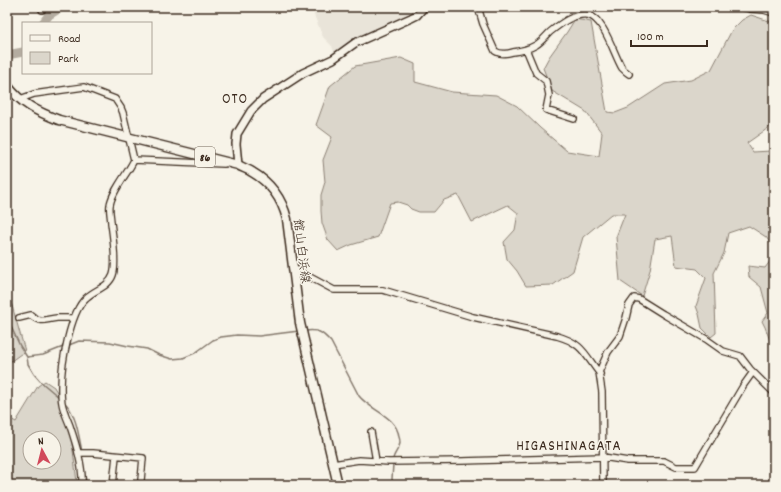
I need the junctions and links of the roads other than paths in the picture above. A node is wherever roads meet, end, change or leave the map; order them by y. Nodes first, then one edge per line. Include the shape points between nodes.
1 (424, 7) edge
2 (478, 7) edge
3 (742, 7) edge
4 (774, 13) edge
5 (526, 49) junction
6 (629, 74) dead end
7 (7, 85) edge
8 (20, 99) junction
9 (574, 119) dead end
10 (129, 138) junction
11 (134, 160) junction
12 (238, 165) junction
13 (293, 268) junction
14 (19, 318) dead end
15 (74, 318) junction
16 (753, 372) junction
17 (600, 374) junction
18 (774, 393) edge
19 (371, 432) dead end
20 (82, 453) junction
21 (116, 456) junction
22 (603, 457) junction
23 (376, 462) junction
24 (333, 464) junction
25 (141, 480) dead end
26 (82, 485) edge
27 (113, 485) edge
28 (338, 485) edge
29 (603, 485) edge

1 - 12 street via 412,18 355,43 333,59 303,73 262,99 237,134
2 - 5 street via 495,51 505,54
3 - 4 street
5 - 6 street via 538,44 569,18 590,15 596,18 607,34 622,67
5 - 9 street via 536,72 546,81 549,95 546,110
7 - 8 main road, 館山白浜線 / 86
8 - 10 main road, 館山白浜線 / 86 via 40,113 59,120
8 - 10 street via 34,94 84,87 115,99 123,113
10 - 11 street
10 - 12 main road, 館山白浜線 / 86
11 - 12 street
11 - 15 street via 110,205 114,242 113,275 106,285 86,297
12 - 13 main road, 館山白浜線 / 86 via 261,178 276,192 281,201 288,220
13 - 17 street via 334,290 382,290 473,317 562,337 582,349
13 - 24 main road, 館山白浜線 / 86 via 300,323
14 - 15 street via 31,315 35,320 42,321
15 - 20 street via 62,373 62,403
16 - 17 street via 740,356 723,351 634,298 629,305 620,336 608,352
16 - 18 street
16 - 22 street via 695,467 676,467 664,461 628,461
17 - 22 street
19 - 23 street
20 - 21 street
20 - 26 street
21 - 25 street via 142,458
21 - 27 street
22 - 23 street
22 - 29 street
23 - 24 street via 359,460
24 - 28 main road, 館山白浜線 / 86

